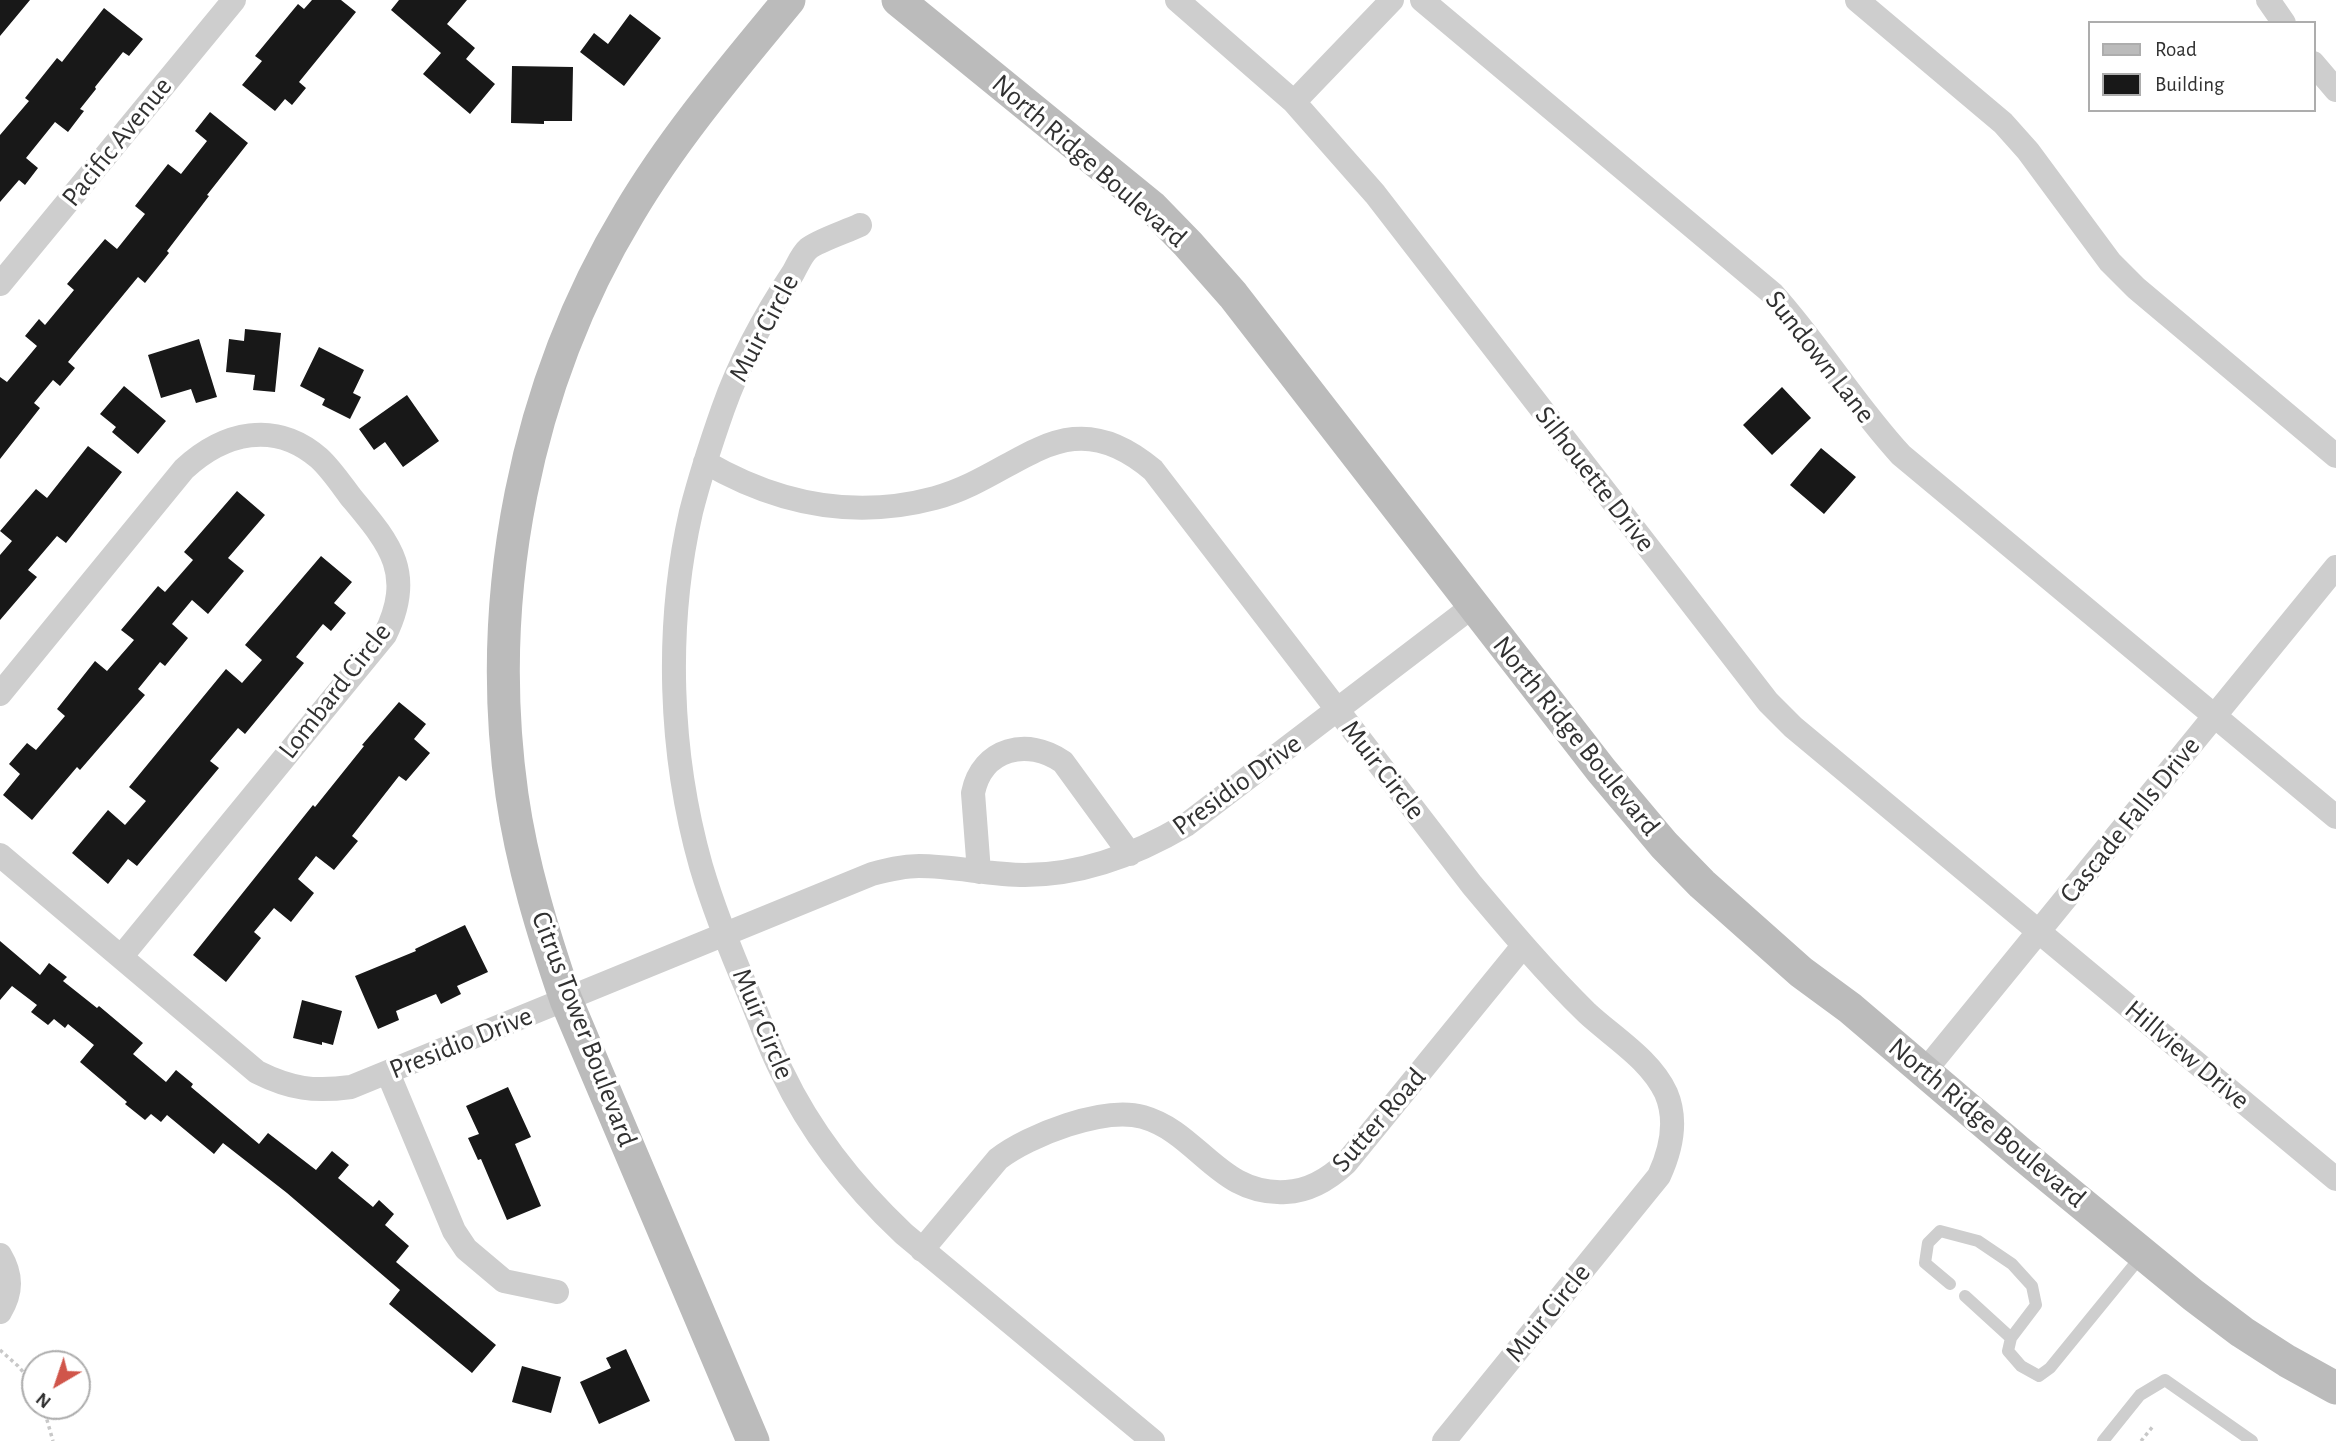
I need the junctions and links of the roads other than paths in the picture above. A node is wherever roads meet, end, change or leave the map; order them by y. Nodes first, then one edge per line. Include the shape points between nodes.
1 (234, 0) edge
2 (789, 0) edge
3 (898, 0) edge
4 (1177, 0) edge
5 (1392, 0) edge
6 (1422, 0) edge
7 (1857, 0) edge
8 (2268, 0) edge
9 (2283, 21) edge
10 (2315, 65) edge
11 (2336, 90) edge
12 (1294, 102) junction
13 (860, 225) dead end
14 (0, 284) edge
15 (2336, 456) edge
16 (705, 462) junction
17 (2336, 567) edge
18 (1473, 606) junction
19 (0, 694) edge
20 (1337, 710) junction
21 (2215, 716) junction
22 (2336, 817) edge
23 (1130, 854) junction
24 (0, 855) edge
25 (979, 872) junction
26 (2039, 932) junction
27 (724, 934) junction
28 (1523, 946) junction
29 (121, 957) junction
30 (566, 1000) junction
31 (1924, 1072) junction
32 (388, 1073) junction
33 (2336, 1179) edge
34 (922, 1250) junction
35 (2143, 1254) junction
36 (0, 1255) edge
37 (1950, 1284) dead end
38 (557, 1292) dead end
39 (1965, 1296) dead end
40 (0, 1312) edge
41 (2011, 1338) junction
42 (2336, 1388) edge
43 (753, 1441) edge
44 (1153, 1441) edge
45 (1444, 1441) edge
46 (2103, 1441) edge
47 (2252, 1441) edge

1 - 14 street, Pacific Avenue
2 - 30 street, Citrus Tower Boulevard via 674,145 629,212 568,334 545,394 524,475 506,612 506,734 523,856
3 - 18 street, North Ridge Boulevard via 1152,207 1188,244 1233,295
4 - 12 street, Silhouette Drive
5 - 12 street
6 - 21 street, Sundown Lane via 1773,293 1901,455
7 - 15 street via 2003,123 2110,262 2136,288
8 - 9 street
10 - 11 street
12 - 26 street, Silhouette Drive via 1375,194 1768,702
13 - 16 street, Muir Circle via 809,249 788,280 750,346
16 - 20 street, Muir Circle via 762,491 800,502 868,508 925,500 969,486 1052,442 1072,438 1113,444 1153,470
16 - 27 street, Muir Circle via 680,576 674,690 689,816
17 - 21 street, Cascade Falls Drive
18 - 20 street, Presidio Drive
18 - 31 street, North Ridge Boulevard via 1601,770 1692,874 1801,972
19 - 29 street, Lombard Circle via 184,470 218,444 262,435 303,447 321,459 382,534 393,555 398,596 385,635
20 - 23 street, Presidio Drive via 1186,825
20 - 28 street, Muir Circle
21 - 22 street, Sundown Lane
21 - 26 street, Cascade Falls Drive
23 - 25 street, Presidio Drive via 1062,872
23 - 25 street via 1063,762 1037,749 1007,751 993,757 976,780
24 - 29 street, Presidio Drive
25 - 27 street, Presidio Drive via 894,868
26 - 31 street, Cascade Falls Drive
26 - 33 street, Hillview Drive
27 - 30 street, Presidio Drive
27 - 34 street, Muir Circle via 781,1072 807,1119 872,1204
28 - 34 street, Sutter Road via 1346,1163 1314,1186 1274,1193 1252,1189 1232,1180 1162,1125 1143,1117 1101,1115 1030,1140 998,1159
28 - 45 street, Muir Circle via 1656,1076 1667,1095 1673,1135 1659,1176
29 - 32 street, Presidio Drive via 257,1072 279,1083 325,1091
30 - 32 street, Presidio Drive
30 - 43 street, Citrus Tower Boulevard
31 - 35 street, North Ridge Boulevard
32 - 38 street via 454,1231 466,1249 504,1281
34 - 44 street, Muir Circle
35 - 41 lane via 2039,1376 2021,1367 2007,1351
35 - 42 street, North Ridge Boulevard via 2242,1332
36 - 40 street via 11,1284
37 - 41 lane via 1925,1264 1928,1243 1940,1231 1978,1241 2012,1264 2032,1286 2036,1306
39 - 41 lane
46 - 47 lane via 2140,1395 2165,1380

